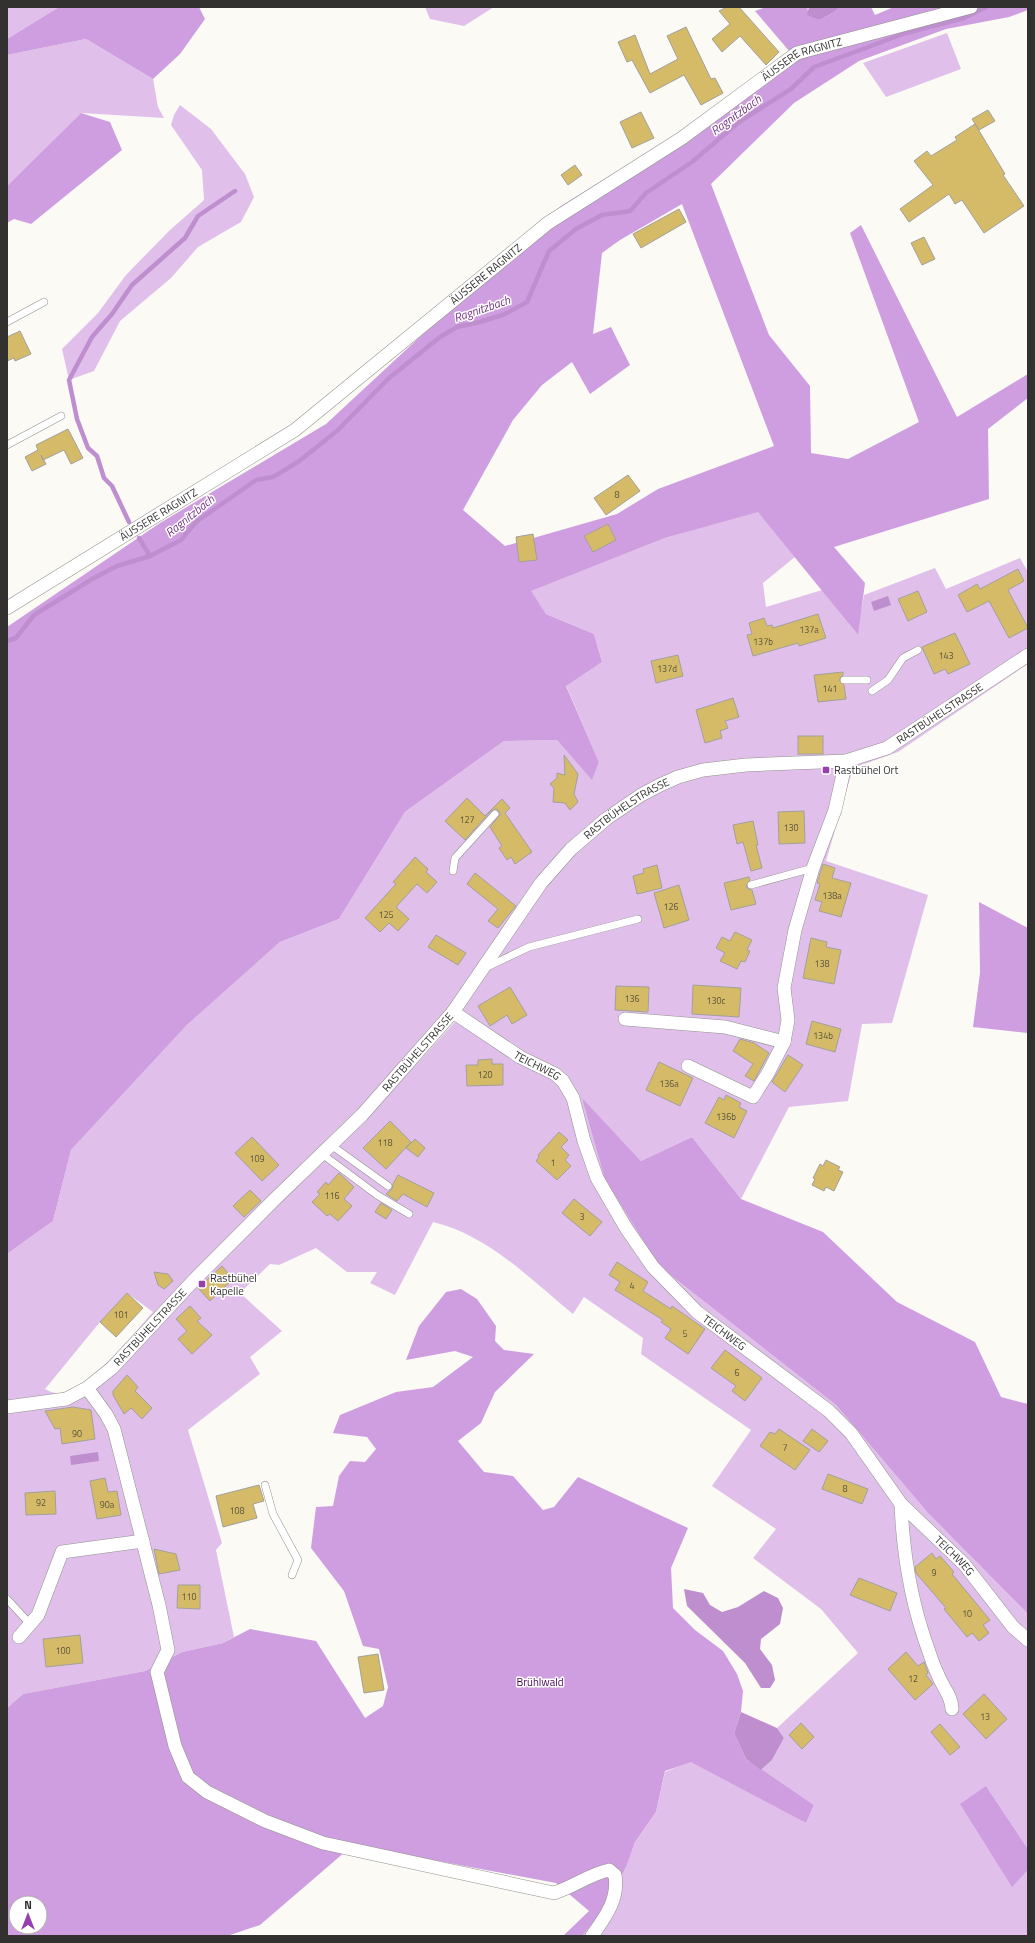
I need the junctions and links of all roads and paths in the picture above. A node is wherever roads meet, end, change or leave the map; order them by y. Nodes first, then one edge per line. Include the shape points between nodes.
1 (971, 7) edge
2 (44, 302) dead end
3 (7, 322) edge
4 (61, 416) dead end
5 (7, 445) edge
6 (7, 608) edge
7 (918, 650) dead end
8 (1028, 655) edge
9 (844, 680) dead end
10 (867, 680) dead end
11 (872, 691) dead end
12 (846, 761) junction
13 (495, 814) dead end
14 (814, 868) junction
15 (453, 871) dead end
16 (751, 885) dead end
17 (638, 919) dead end
18 (485, 968) junction
19 (454, 1012) junction
20 (624, 1019) dead end
21 (784, 1042) junction
22 (688, 1066) dead end
23 (326, 1149) junction
24 (388, 1186) dead end
25 (409, 1214) dead end
26 (87, 1388) junction
27 (7, 1407) edge
28 (265, 1485) dead end
29 (901, 1504) junction
30 (144, 1541) junction
31 (292, 1576) dead end
32 (7, 1599) edge
33 (30, 1624) junction
34 (19, 1637) dead end
35 (1028, 1640) edge
36 (952, 1709) dead end
37 (592, 1936) edge

1 - 6 street, ÄUSSERE RAGNITZ via 797,53 682,138 548,223 296,430
2 - 3 lane
4 - 5 lane
7 - 11 lane via 903,658 888,680
8 - 12 street, RASTBÜHELSTRASSE via 886,748
9 - 10 lane
12 - 14 street via 835,810
12 - 18 street, RASTBÜHELSTRASSE via 746,765 703,770 678,777 641,795 606,819 571,849 541,883
13 - 15 lane via 455,858
14 - 16 lane
14 - 21 street via 795,930 784,988 788,1020
17 - 18 lane via 529,947
18 - 19 street, RASTBÜHELSTRASSE
19 - 23 street, RASTBÜHELSTRASSE via 362,1115
19 - 29 street, TEICHWEG via 520,1057 564,1081 574,1098 584,1141 597,1178 653,1268 697,1312 829,1411 851,1433
20 - 21 street via 725,1027
21 - 22 street via 754,1097
23 - 24 lane
23 - 25 lane via 377,1195
23 - 26 street, RASTBÜHELSTRASSE via 195,1279 112,1368
26 - 27 street, RASTBÜHELSTRASSE via 66,1399
26 - 30 street via 114,1429
28 - 31 lane via 274,1514 298,1560
29 - 35 street, TEICHWEG via 964,1564 1013,1627
29 - 36 street via 902,1538 909,1585 927,1648 952,1703
30 - 33 street via 62,1552 38,1615
30 - 37 street via 168,1650 157,1672 175,1746 188,1777 208,1792 265,1821 323,1844 380,1857 554,1893 572,1887 598,1872 609,1870 615,1875 616,1882 612,1905
32 - 33 lane
33 - 34 street

